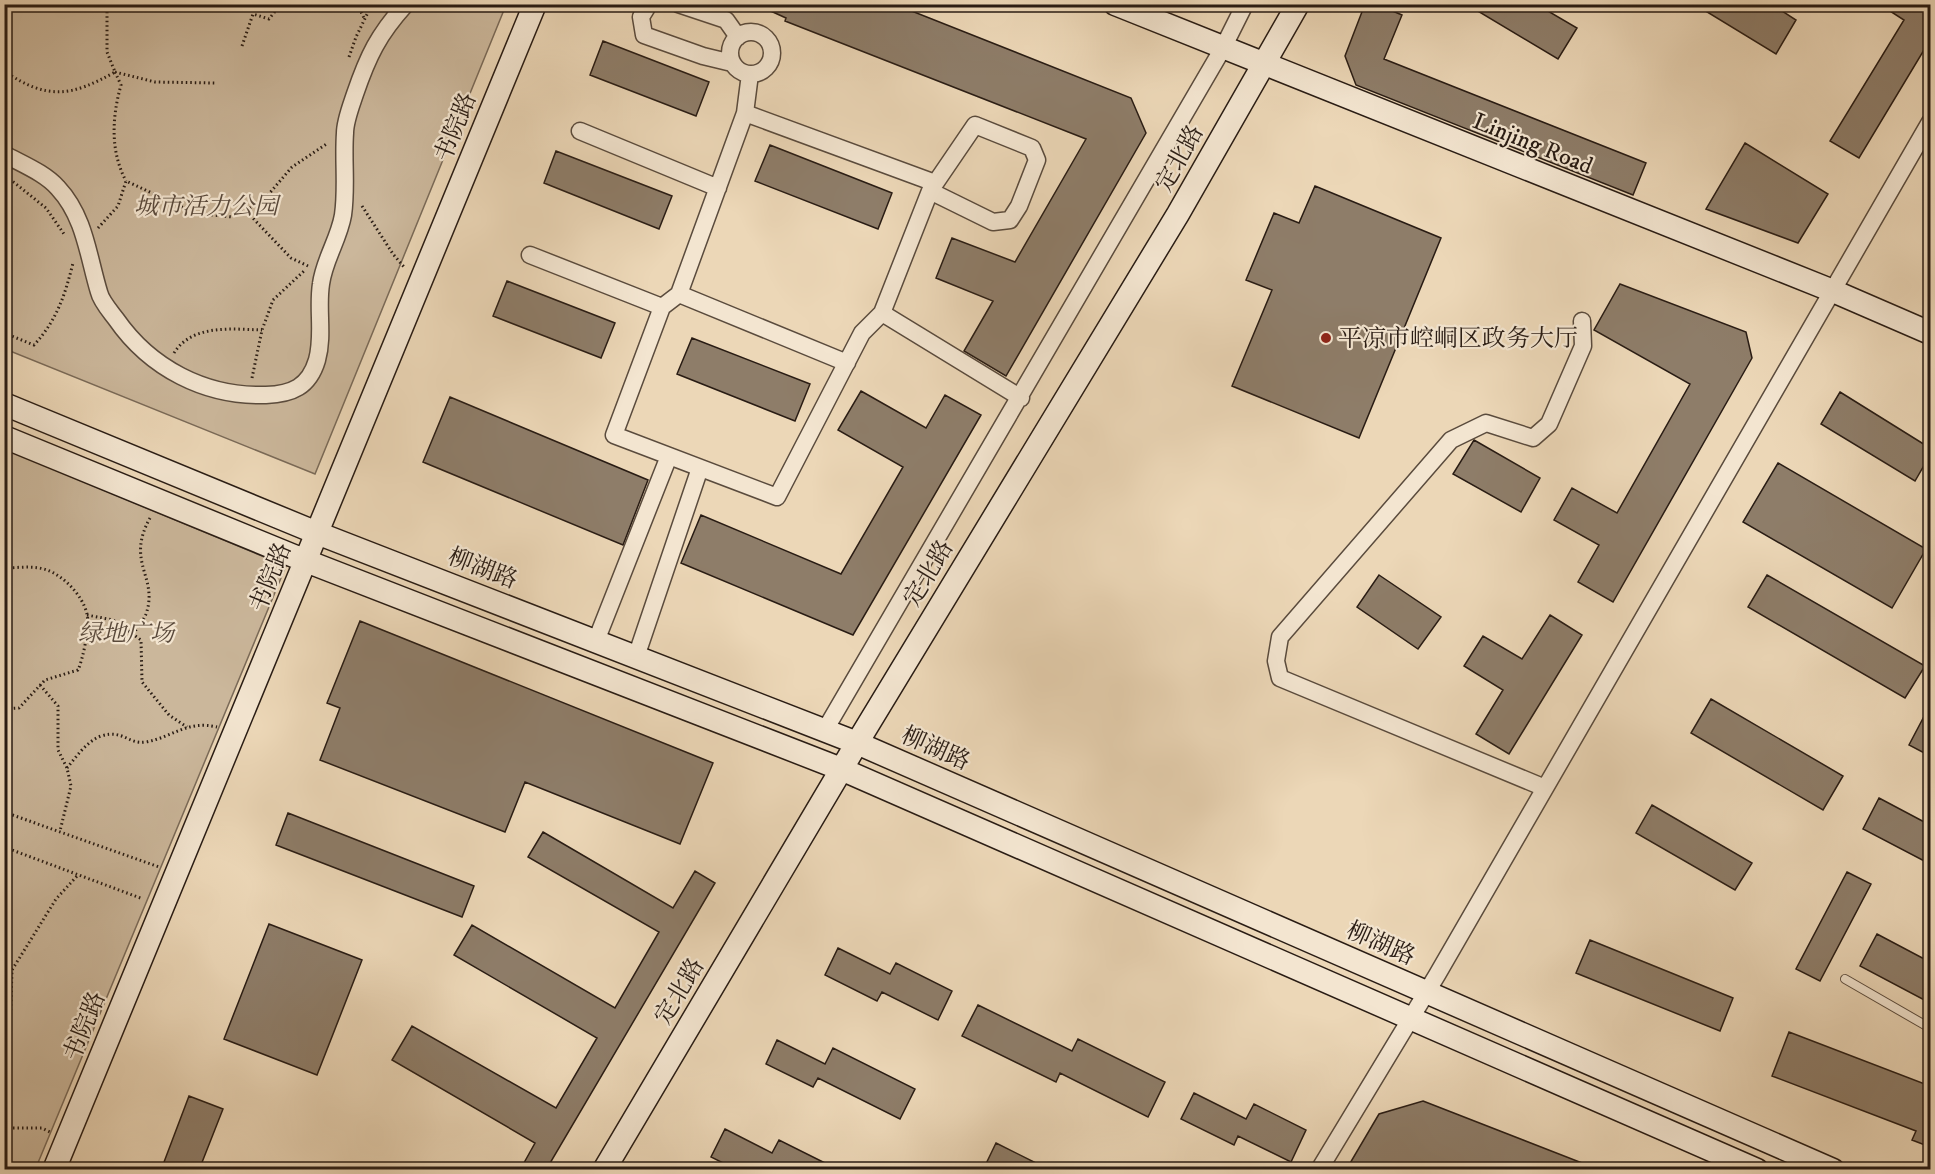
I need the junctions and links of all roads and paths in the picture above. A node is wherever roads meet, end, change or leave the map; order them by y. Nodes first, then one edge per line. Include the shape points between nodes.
1 (107, 4) edge
2 (281, 4) edge
3 (357, 4) edge
4 (406, 4) edge
5 (535, 4) edge
6 (649, 4) edge
7 (678, 4) edge
8 (1114, 4) edge
9 (1245, 4) edge
10 (1298, 4) edge
11 (364, 18) dead end
12 (738, 37) junction
13 (242, 46) dead end
14 (1223, 48) junction
15 (732, 63) junction
16 (1262, 64) junction
17 (4, 71) edge
18 (115, 72) junction
19 (750, 74) junction
20 (215, 83) dead end
21 (745, 113) junction
22 (1930, 122) edge
23 (345, 130) junction
24 (580, 131) dead end
25 (4, 154) edge
26 (4, 175) edge
27 (126, 181) junction
28 (345, 183) junction
29 (932, 187) junction
30 (718, 188) junction
31 (247, 212) junction
32 (64, 235) dead end
33 (87, 240) junction
34 (530, 255) dead end
35 (74, 260) dead end
36 (316, 269) junction
37 (420, 283) junction
38 (1833, 291) junction
39 (679, 294) junction
40 (662, 307) junction
41 (882, 314) junction
42 (1582, 321) dead end
43 (262, 330) junction
44 (4, 333) edge
45 (1930, 333) edge
46 (847, 363) junction
47 (162, 367) junction
48 (250, 395) junction
49 (1021, 398) junction
50 (4, 405) edge
51 (4, 437) edge
52 (669, 456) junction
53 (700, 468) junction
54 (160, 501) junction
55 (317, 533) junction
56 (306, 561) junction
57 (4, 568) edge
58 (87, 615) junction
59 (133, 634) junction
60 (596, 641) junction
61 (636, 657) junction
62 (40, 685) junction
63 (4, 709) edge
64 (187, 727) junction
65 (825, 730) junction
66 (235, 733) junction
67 (857, 743) junction
68 (67, 768) junction
69 (841, 769) junction
70 (1545, 788) junction
71 (4, 812) edge
72 (60, 831) junction
73 (4, 847) edge
74 (177, 874) junction
75 (78, 875) junction
76 (163, 906) junction
77 (12, 976) junction
78 (4, 977) edge
79 (1845, 979) dead end
80 (1427, 992) junction
81 (1411, 1018) junction
82 (1930, 1028) edge
83 (4, 1059) edge
84 (4, 1128) edge
85 (67, 1139) junction
86 (54, 1170) edge
87 (604, 1170) edge
88 (1319, 1170) edge
89 (1757, 1170) edge
90 (1833, 1170) edge

1 - 18 path via 107,52
2 - 13 path via 269,19 253,14
3 - 11 path
4 - 23 street via 365,63
5 - 37 main road, 书院路
6 - 15 street via 640,16 644,35
7 - 12 street via 726,20
8 - 14 main road, Linjing Road
9 - 14 street
10 - 16 main road, 定北路
12 - 15 street via 730,49
12 - 19 street via 759,34 772,51 764,70
14 - 16 main road, Linjing Road
14 - 49 street
15 - 19 street
16 - 38 main road, Linjing Road
16 - 67 main road, 定北路 via 1178,214
17 - 18 path via 27,84 63,93 84,89
18 - 20 path via 155,82
18 - 27 path via 121,85 115,106 117,165
19 - 21 street
21 - 29 street
21 - 30 street
22 - 38 street
23 - 28 street
23 - 31 path via 292,167 262,202
24 - 30 street
25 - 33 street via 58,187
26 - 32 path via 46,208
27 - 31 path via 195,213 232,217
27 - 33 path via 118,206
28 - 36 street via 338,236
28 - 37 path via 393,254
29 - 29 street via 975,125 1032,148 1037,160 1010,220 993,222
29 - 41 street
30 - 39 street
31 - 36 path via 291,258
33 - 47 street via 99,295 133,342
34 - 40 street
35 - 44 path via 64,301 34,345
36 - 43 path via 273,300
36 - 48 street via 321,283 320,341 308,381 292,392
37 - 55 main road, 书院路
38 - 45 main road, Linjing Road
38 - 70 street
39 - 40 street
39 - 46 street
40 - 52 street via 614,435
41 - 46 street via 862,333
41 - 49 street
42 - 70 street via 1583,346 1549,424 1533,438 1486,423 1451,440 1280,637 1276,661 1280,678
43 - 47 path via 222,328 194,335 179,345
43 - 48 path
46 - 53 street via 777,497
47 - 48 street via 207,386
49 - 65 street
50 - 55 main road, 柳湖路
51 - 54 main road
52 - 53 street
52 - 60 street
53 - 61 street
54 - 56 main road
54 - 59 path via 141,534 139,550 148,596 146,614
55 - 56 main road, 书院路
55 - 60 main road, 柳湖路
56 - 66 main road, 书院路
56 - 69 main road
57 - 58 path via 49,570 68,583
58 - 59 path via 113,620
58 - 62 path via 83,660 78,670
59 - 64 path via 141,640 142,682 169,714
60 - 61 main road, 柳湖路
61 - 65 main road, 柳湖路
62 - 63 path via 19,708
62 - 68 path via 58,706 58,750
64 - 66 path via 201,723
64 - 68 path via 145,742 115,732 98,737
65 - 67 main road, 柳湖路
66 - 74 main road, 书院路
67 - 69 main road, 定北路
67 - 80 main road, 柳湖路
68 - 72 path via 71,786
69 - 81 main road
69 - 87 main road, 定北路
70 - 80 street
71 - 72 path
72 - 74 path
73 - 75 path
74 - 76 main road, 书院路
75 - 76 path
75 - 77 path via 56,899
76 - 85 main road, 书院路
77 - 78 path
77 - 83 path via 10,1031
79 - 82 lane
80 - 81 street
80 - 90 main road, 柳湖路
81 - 88 street
81 - 89 main road
84 - 85 path via 42,1128
85 - 86 main road, 书院路

